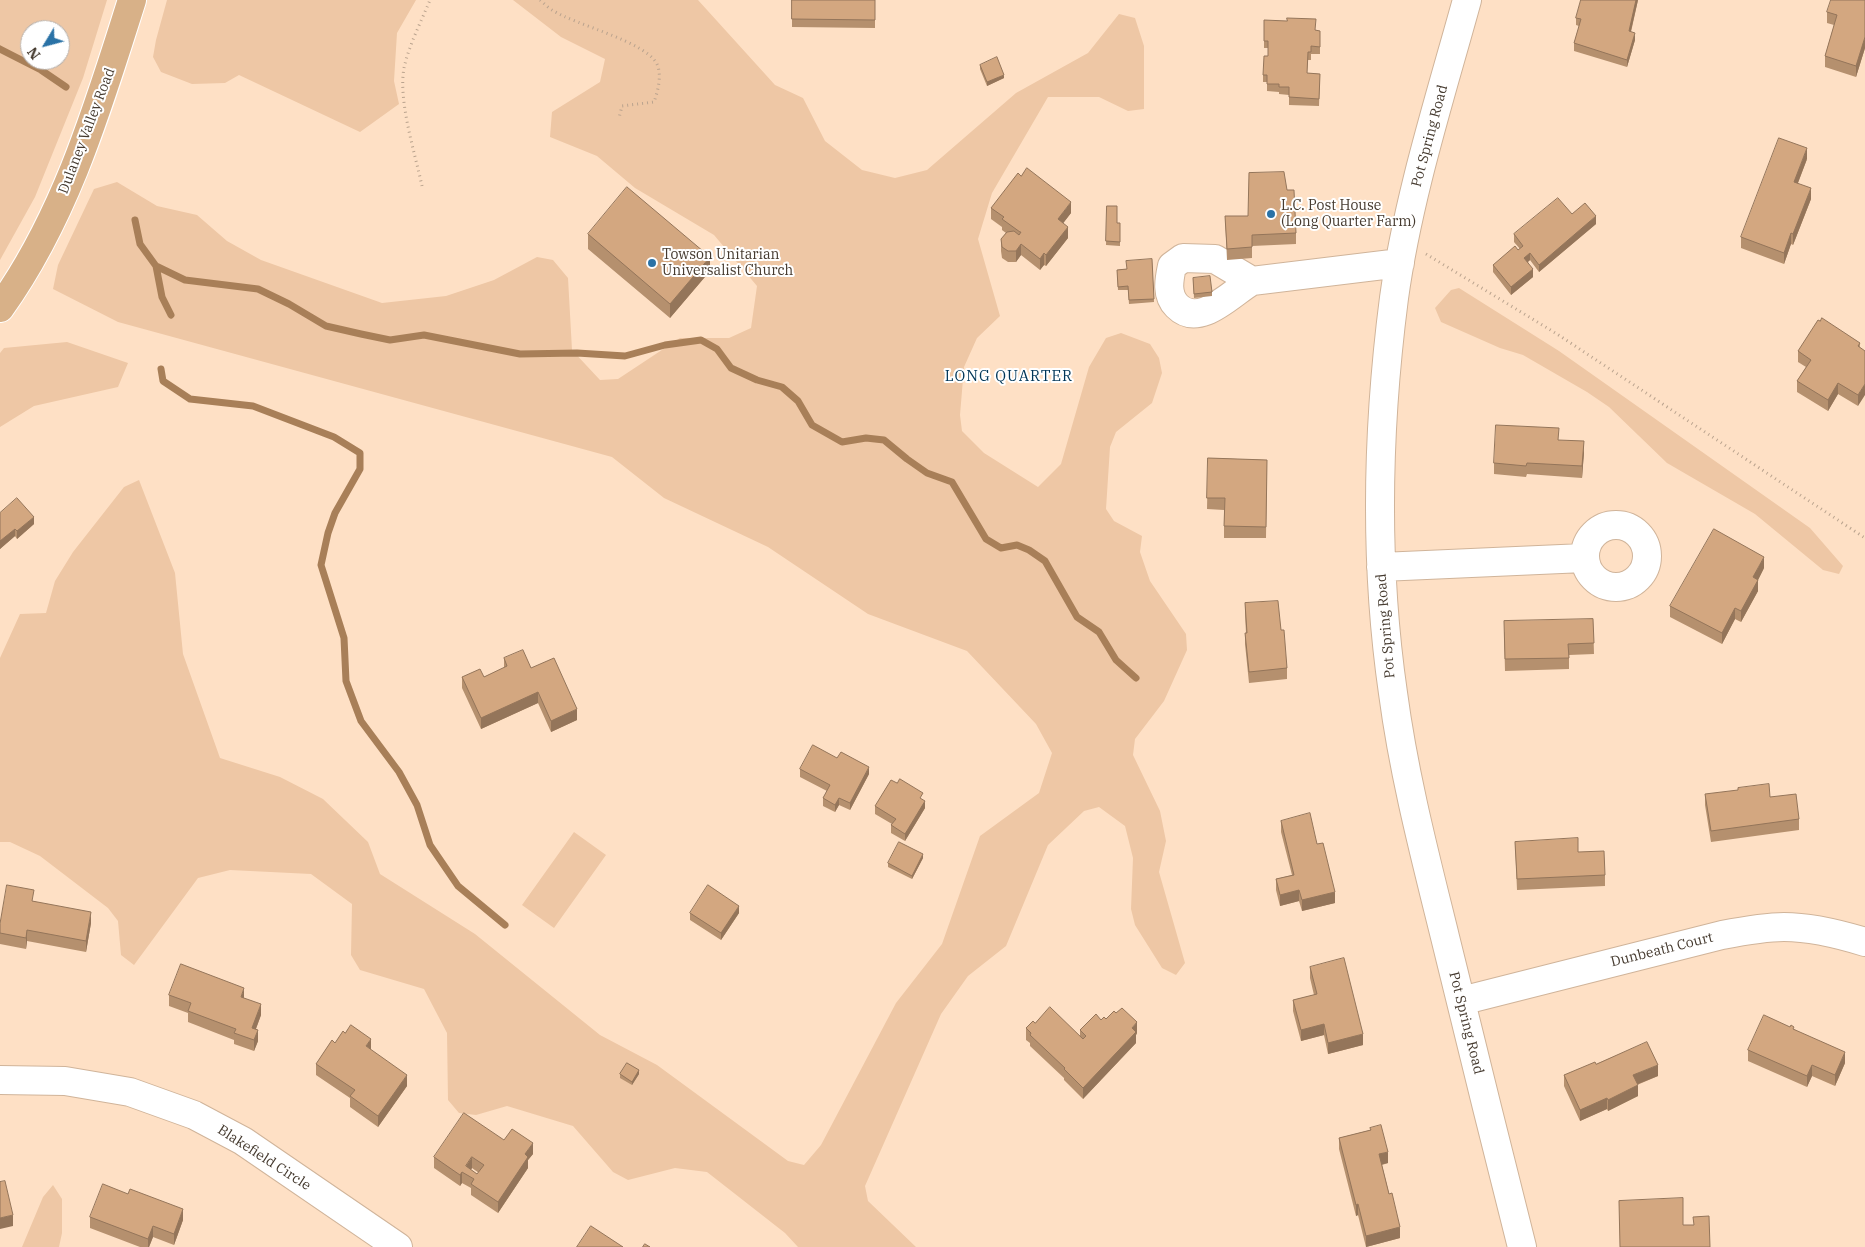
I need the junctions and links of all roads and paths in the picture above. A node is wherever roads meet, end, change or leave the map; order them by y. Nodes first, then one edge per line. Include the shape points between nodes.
1 (132, 0) edge
2 (430, 0) edge
3 (540, 0) edge
4 (1467, 0) edge
5 (619, 118) dead end
6 (422, 186) dead end
7 (1402, 253) junction
8 (1252, 281) dead end
9 (0, 308) edge
10 (1865, 538) edge
11 (1584, 558) dead end
12 (1381, 567) junction
13 (1865, 942) edge
14 (1461, 1001) junction
15 (0, 1080) edge
16 (398, 1247) edge
17 (1522, 1247) edge

1 - 9 main road, Dulaney Valley Road via 73,176
2 - 6 path via 408,56 403,86
3 - 5 path via 552,10 651,56 659,73 654,102 622,106
4 - 7 street, Pot Spring Road via 1413,200
7 - 8 street
7 - 10 path via 1447,266
7 - 12 street, Pot Spring Road via 1390,329 1383,411 1379,498
11 - 12 street
12 - 14 street, Pot Spring Road via 1398,732
13 - 14 street, Dunbeath Court via 1814,930 1758,928
14 - 17 street, Pot Spring Road
15 - 16 street, Blakefield Circle via 65,1081 130,1092 194,1115 243,1141

